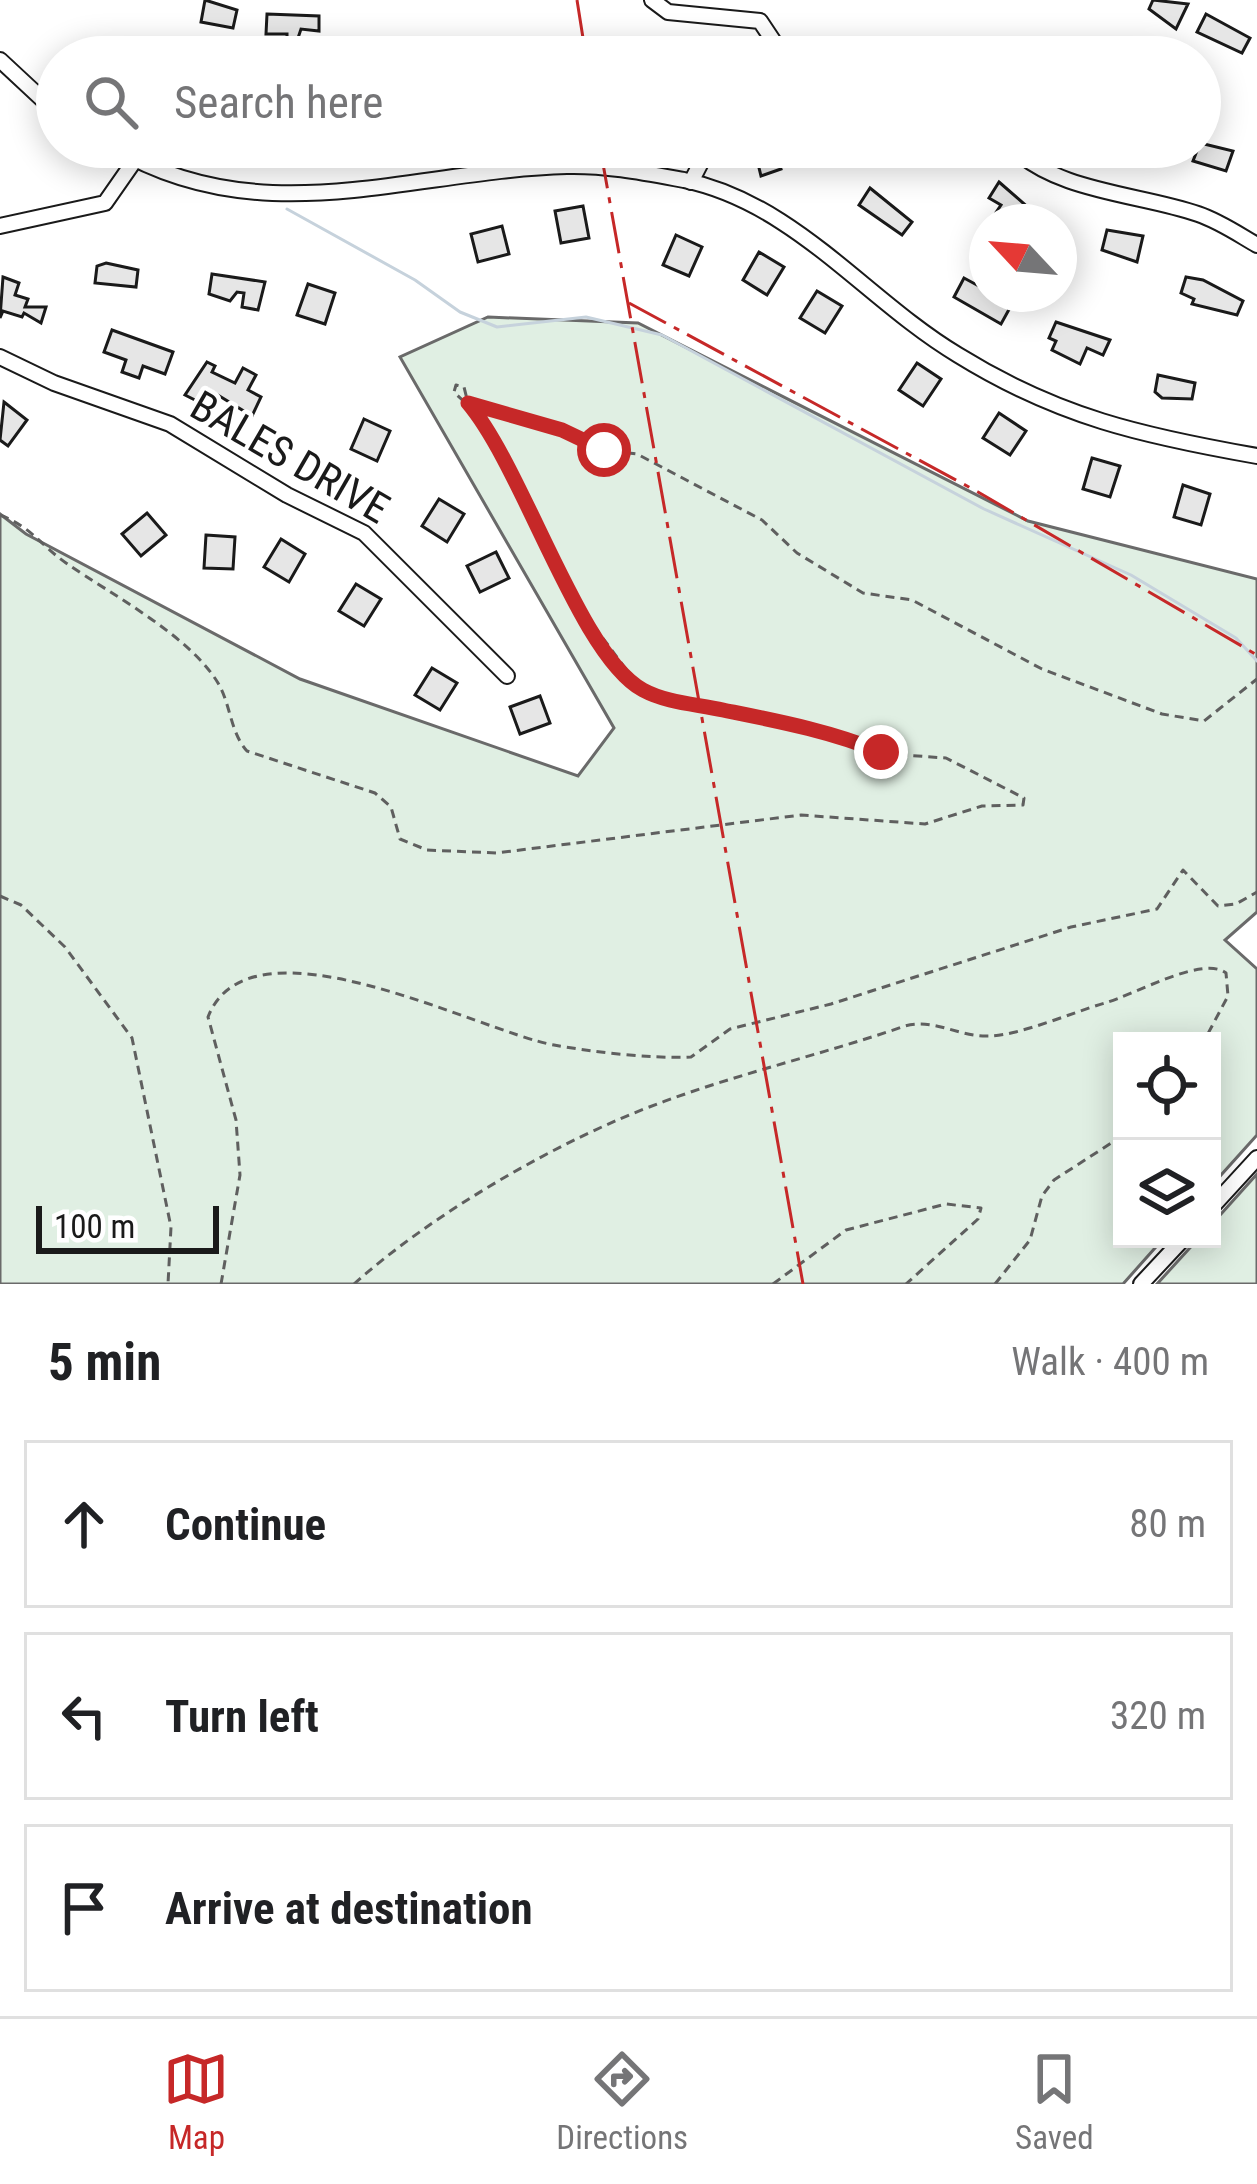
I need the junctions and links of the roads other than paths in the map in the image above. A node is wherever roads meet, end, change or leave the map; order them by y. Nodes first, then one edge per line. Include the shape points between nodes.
1 (652, 0) edge
2 (770, 36) edge
3 (0, 59) edge
4 (36, 93) edge
5 (129, 168) edge
6 (157, 168) edge
7 (550, 168) edge
8 (614, 168) edge
9 (698, 168) edge
10 (1044, 168) edge
11 (691, 182) junction
12 (0, 226) edge
13 (1257, 245) edge
14 (0, 357) edge
15 (1257, 456) edge
16 (507, 676) dead end
17 (1257, 1158) edge
18 (1221, 1197) edge
19 (1175, 1248) edge
20 (1141, 1284) edge

1 - 2 street via 668,12 760,21
3 - 4 street
5 - 12 street via 105,203
6 - 7 street via 193,181 346,194
8 - 11 street
9 - 11 street
10 - 13 street via 1202,214
11 - 15 street via 788,226 929,336 1021,389 1096,423
14 - 16 street, BALES DRIVE via 170,424 364,533
17 - 18 street
19 - 20 street

